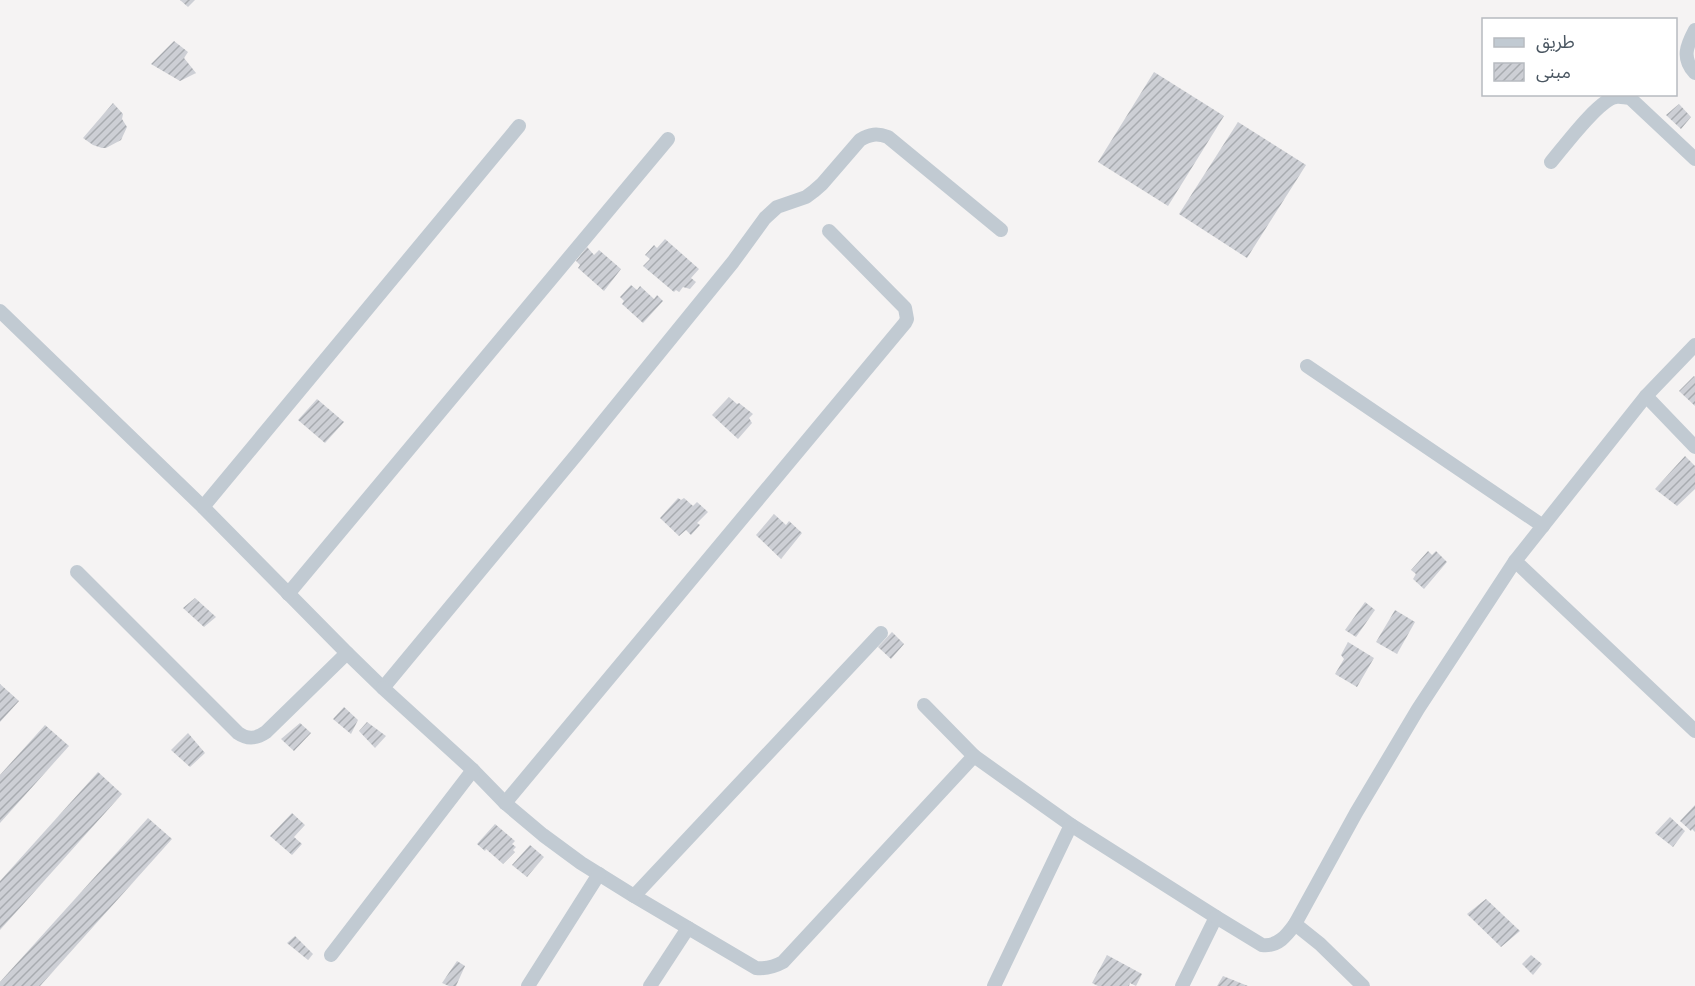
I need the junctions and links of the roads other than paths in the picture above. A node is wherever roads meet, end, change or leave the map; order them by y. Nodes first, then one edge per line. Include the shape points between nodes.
1 (1695, 30) edge
2 (1695, 72) edge
3 (519, 126) dead end
4 (668, 140) dead end
5 (1695, 159) edge
6 (1551, 162) dead end
7 (1001, 230) dead end
8 (829, 231) dead end
9 (0, 311) edge
10 (1695, 345) edge
11 (1307, 366) dead end
12 (1646, 396) junction
13 (1695, 447) edge
14 (203, 507) junction
15 (1543, 526) junction
16 (1515, 561) junction
17 (77, 572) dead end
18 (288, 594) junction
19 (881, 633) dead end
20 (347, 653) junction
21 (383, 688) junction
22 (924, 705) dead end
23 (1695, 731) edge
24 (974, 756) junction
25 (473, 770) junction
26 (505, 803) junction
27 (1071, 825) junction
28 (599, 874) junction
29 (634, 896) junction
30 (1216, 917) junction
31 (1295, 924) junction
32 (688, 928) junction
33 (331, 955) dead end
34 (528, 986) edge
35 (650, 986) edge
36 (994, 986) edge
37 (1182, 986) edge
38 (1363, 986) edge

1 - 2 street via 1686,57
3 - 14 street
4 - 18 street
5 - 6 street via 1630,98 1617,96 1599,107
7 - 21 street via 888,137 874,134 860,140 814,191 777,207 765,218
8 - 26 street via 905,308 905,323
9 - 14 street
10 - 12 street
11 - 15 street
12 - 13 street
12 - 15 street
14 - 18 street
15 - 16 street
16 - 23 street
16 - 31 street via 1418,709
17 - 20 street via 244,737 254,738 266,732
18 - 20 street
19 - 29 street
20 - 21 street
21 - 25 street
22 - 24 street
24 - 27 street
24 - 32 street via 783,962 768,969 756,968
25 - 26 street
25 - 33 street
26 - 28 street
27 - 30 street
27 - 36 street
28 - 29 street
28 - 34 street
29 - 32 street
30 - 31 street via 1269,946 1278,943
30 - 37 street
31 - 38 street
32 - 35 street

